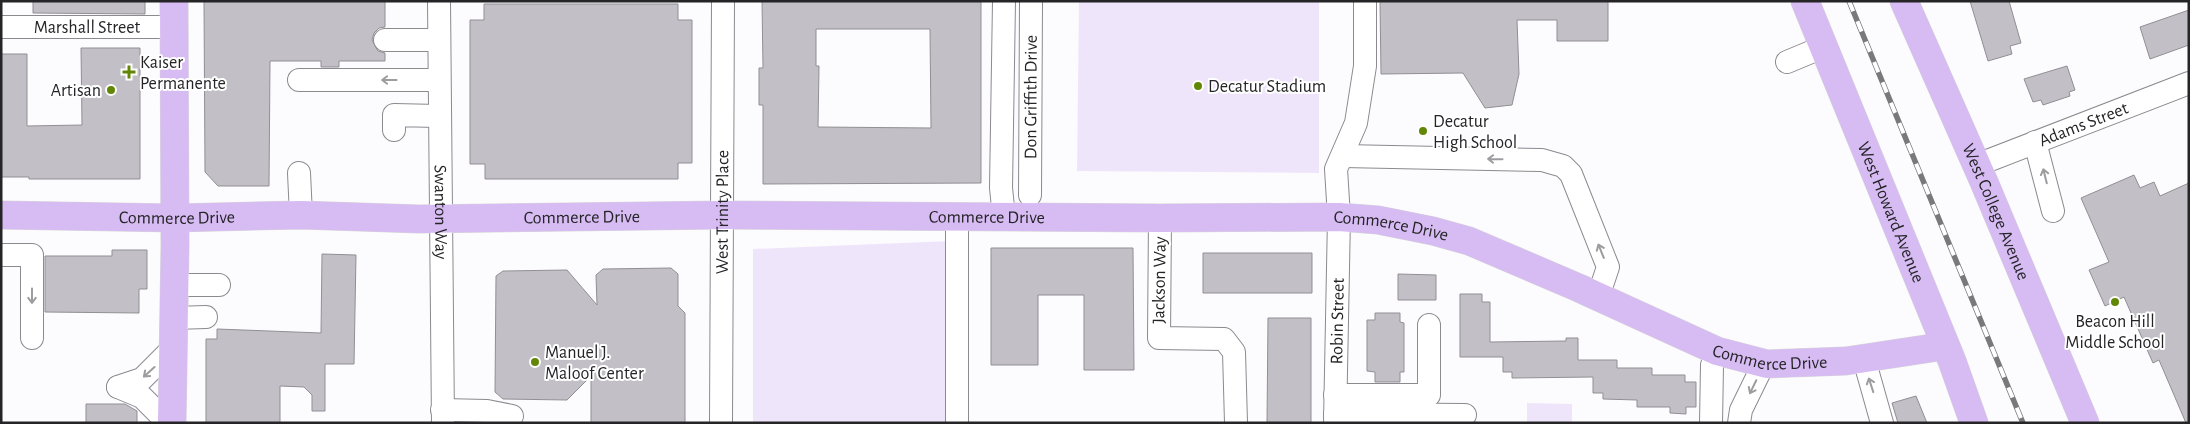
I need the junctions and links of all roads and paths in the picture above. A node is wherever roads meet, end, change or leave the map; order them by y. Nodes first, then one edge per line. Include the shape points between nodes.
1 (439, 1) edge
2 (724, 1) edge
3 (1004, 1) edge
4 (1031, 1) edge
5 (1365, 1) edge
6 (1805, 1) edge
7 (1904, 1) edge
8 (174, 14) edge
9 (1, 26) edge
10 (385, 40) dead end
11 (438, 40) junction
12 (1824, 47) junction
13 (1787, 62) dead end
14 (299, 80) dead end
15 (438, 80) junction
16 (2189, 83) edge
17 (438, 116) junction
18 (394, 130) dead end
19 (2035, 142) junction
20 (1343, 156) junction
21 (1977, 165) junction
22 (299, 173) dead end
23 (1030, 195) dead end
24 (2053, 211) dead end
25 (1, 215) edge
26 (301, 215) junction
27 (723, 215) junction
28 (957, 217) junction
29 (1004, 217) junction
30 (1339, 217) junction
31 (175, 218) junction
32 (1160, 218) junction
33 (440, 219) junction
34 (1, 255) edge
35 (175, 285) junction
36 (219, 285) dead end
37 (1598, 297) junction
38 (206, 317) dead end
39 (174, 318) junction
40 (1428, 326) dead end
41 (32, 338) dead end
42 (1945, 346) junction
43 (174, 347) junction
44 (1717, 351) junction
45 (1864, 359) junction
46 (1764, 363) junction
47 (1335, 411) edge
48 (1465, 415) dead end
49 (512, 416) dead end
50 (442, 417) edge
51 (168, 423) edge
52 (172, 423) edge
53 (721, 423) edge
54 (957, 423) edge
55 (1236, 423) edge
56 (1711, 423) edge
57 (1739, 423) edge
58 (1882, 423) edge
59 (1974, 423) edge
60 (2085, 423) edge

1 - 11 street, Swanton Way
2 - 27 street, West Trinity Place
3 - 29 street
4 - 23 street, Don Griffith Drive
5 - 20 street, Robin Street via 1365,66 1356,123
6 - 12 main road, West Howard Avenue
7 - 21 main road, West College Avenue
8 - 9 street, Marshall Street
8 - 31 main road
10 - 11 street
11 - 15 street, Swanton Way
12 - 13 street
12 - 42 main road, West Howard Avenue
15 -> 14 street
15 - 17 street, Swanton Way
16 - 19 street, Adams Street
17 - 18 street via 394,115
17 - 33 street, Swanton Way
19 - 21 street, Adams Street
24 -> 19 street
20 - 30 street, Robin Street via 1336,169
37 -> 20 street via 1608,267 1571,174 1563,166 1542,160
21 - 60 main road, West College Avenue
22 - 26 street
25 - 31 main road, Commerce Drive
26 - 31 main road, Commerce Drive
26 - 33 main road, Commerce Drive
27 - 28 main road, Commerce Drive
27 - 33 main road, Commerce Drive
27 - 53 street, West Trinity Place
28 - 29 main road, Commerce Drive
28 - 54 street
29 - 32 main road, Commerce Drive
30 - 32 main road, Commerce Drive
30 - 37 main road, Commerce Drive via 1378,220 1469,241
30 - 47 street, Robin Street
31 - 35 main road
32 - 55 street, Jackson Way via 1159,338 1224,339 1234,352
33 - 50 street, Swanton Way
34 -> 41 street via 32,255
35 - 36 street
35 - 39 main road
37 - 44 main road, Commerce Drive
38 - 39 street
39 - 43 main road
40 - 47 street via 1428,395
42 - 45 main road, Commerce Drive
42 - 59 main road, West Howard Avenue
43 -> 51 street via 142,379 118,387 142,396
43 - 52 main road
44 - 46 main road, Commerce Drive
44 - 56 street via 1712,365
45 - 46 main road, Commerce Drive
58 -> 45 street
46 -> 57 street via 1741,410
47 - 48 street
49 - 50 street via 487,411

